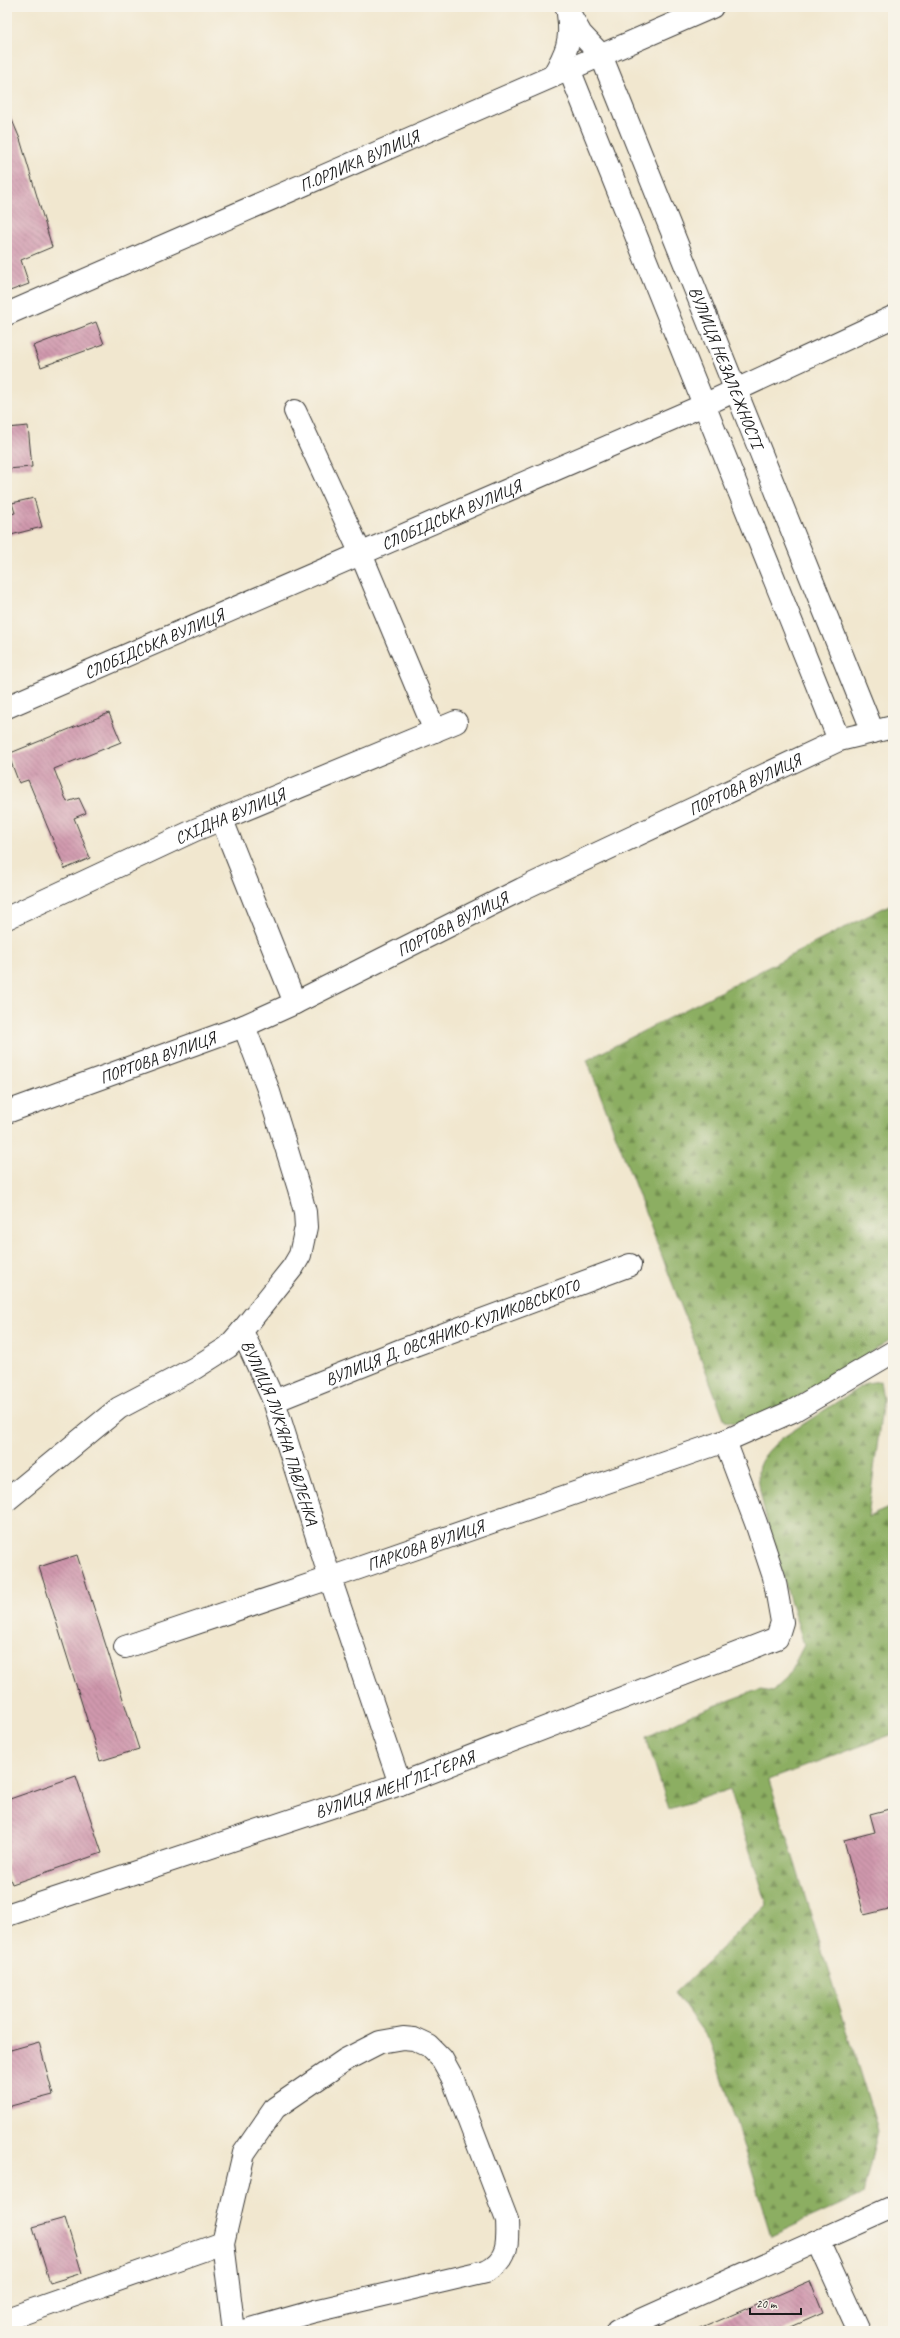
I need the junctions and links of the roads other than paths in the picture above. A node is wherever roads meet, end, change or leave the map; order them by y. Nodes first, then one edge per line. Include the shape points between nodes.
1 (712, 7) edge
2 (567, 8) edge
3 (601, 55) junction
4 (561, 73) junction
5 (7, 314) edge
6 (893, 317) edge
7 (736, 390) junction
8 (704, 405) junction
9 (295, 411) dead end
10 (361, 554) junction
11 (7, 707) edge
12 (456, 722) dead end
13 (883, 730) edge
14 (435, 731) junction
15 (839, 740) junction
16 (222, 820) junction
17 (7, 918) edge
18 (295, 1003) junction
19 (244, 1026) junction
20 (7, 1112) edge
21 (630, 1265) dead end
22 (242, 1331) junction
23 (893, 1352) edge
24 (274, 1401) junction
25 (725, 1441) junction
26 (7, 1500) edge
27 (330, 1578) junction
28 (125, 1647) dead end
29 (400, 1784) junction
30 (7, 1915) edge
31 (893, 2207) edge
32 (818, 2241) junction
33 (223, 2243) junction
34 (7, 2319) edge
35 (234, 2331) edge
36 (244, 2331) edge
37 (617, 2331) edge
38 (859, 2331) edge

1 - 3 street, П.ОРЛИКА ВУЛИЦЯ
2 - 3 street, ВУЛИЦЯ НЕЗАЛЕЖНОСТІ via 581,34
2 - 4 street, ВУЛИЦЯ НЕЗАЛЕЖНОСТІ via 570,27 568,51
3 - 4 street, П.ОРЛИКА ВУЛИЦЯ
3 - 7 street, ВУЛИЦЯ НЕЗАЛЕЖНОСТІ
4 - 5 street, П.ОРЛИКА ВУЛИЦЯ
4 - 8 street, ВУЛИЦЯ НЕЗАЛЕЖНОСТІ
6 - 7 street, СЛОБІДСЬКА ВУЛИЦЯ
7 - 8 street, СЛОБІДСЬКА ВУЛИЦЯ
7 - 13 street, ВУЛИЦЯ НЕЗАЛЕЖНОСТІ
8 - 10 street, СЛОБІДСЬКА ВУЛИЦЯ
8 - 15 street, ВУЛИЦЯ НЕЗАЛЕЖНОСТІ
9 - 10 street
10 - 11 street, СЛОБІДСЬКА ВУЛИЦЯ
10 - 14 street
12 - 14 street, СХІДНА ВУЛИЦЯ
13 - 15 street, ПОРТОВА ВУЛИЦЯ
14 - 16 street, СХІДНА ВУЛИЦЯ
15 - 18 street, ПОРТОВА ВУЛИЦЯ via 522,889
16 - 17 street, СХІДНА ВУЛИЦЯ via 195,830
16 - 18 street
18 - 19 street, ПОРТОВА ВУЛИЦЯ
19 - 20 street, ПОРТОВА ВУЛИЦЯ
19 - 22 street, ВУЛИЦЯ ЛУК'ЯНА ПАВЛЕНКА via 268,1089 299,1189 306,1228 300,1255 293,1267
21 - 24 street, ВУЛИЦЯ Д. ОВСЯНИКО-КУЛИКОВСЬКОГО via 404,1349
22 - 24 street, ВУЛИЦЯ ЛУК'ЯНА ПАВЛЕНКА
22 - 26 street via 228,1347 195,1368 119,1408
23 - 25 street, ПАРКОВА ВУЛИЦЯ via 793,1411
24 - 27 street, ВУЛИЦЯ ЛУК'ЯНА ПАВЛЕНКА
25 - 27 street, ПАРКОВА ВУЛИЦЯ
25 - 29 street, ВУЛИЦЯ МЕНҐЛІ-ҐЕРАЯ via 774,1576 782,1622 777,1638
27 - 28 street, ПАРКОВА ВУЛИЦЯ
27 - 29 street, ВУЛИЦЯ ЛУК'ЯНА ПАВЛЕНКА
29 - 30 street, ВУЛИЦЯ МЕНҐЛІ-ҐЕРАЯ
31 - 32 street
32 - 37 street
32 - 38 street
33 - 34 street
33 - 35 street
33 - 36 street via 244,2153 275,2108 345,2060 380,2042 414,2039 429,2046 442,2059 452,2077 506,2220 508,2244 496,2266 486,2271 316,2311

